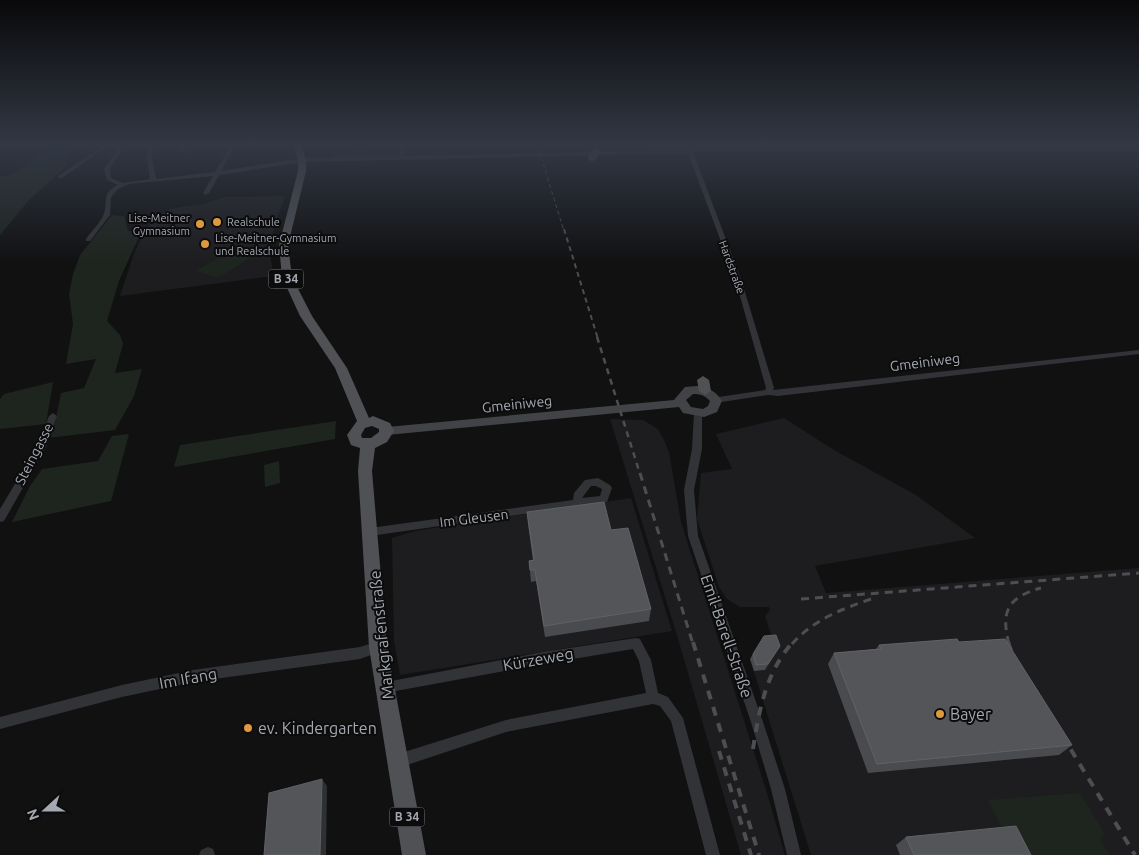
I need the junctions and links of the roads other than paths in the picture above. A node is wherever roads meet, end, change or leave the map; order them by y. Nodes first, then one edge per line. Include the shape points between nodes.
1 (129, 184) edge
2 (210, 184) edge
3 (299, 184) edge
4 (702, 184) edge
5 (122, 185) joint
6 (206, 193) dead end
7 (88, 240) dead end
8 (1139, 352) edge
9 (702, 388) junction
10 (768, 392) junction
11 (681, 403) junction
12 (698, 413) junction
13 (53, 416) dead end
14 (365, 423) junction
15 (387, 431) junction
16 (368, 444) junction
17 (578, 503) edge
18 (0, 518) edge
19 (370, 532) junction
20 (378, 647) junction
21 (385, 688) junction
22 (653, 698) junction
23 (0, 723) edge
24 (398, 761) junction
25 (414, 855) edge
26 (713, 855) edge
27 (794, 855) edge

1 - 5 street
2 - 6 street
3 - 14 main road, B 34 via 282,249 284,270 294,298 339,362 355,406
4 - 10 street, Hardstraße via 739,282 770,388
5 - 7 street via 108,197 107,215
8 - 10 street, Gmeiniweg
9 - 10 street, Gmeiniweg
9 - 11 street via 681,395
9 - 12 street via 713,409
11 - 12 street via 687,410
11 - 15 street, Gmeiniweg
12 - 27 street, Emil-Barell-Straße via 689,490 692,536 757,722
13 - 18 street, Steingasse via 41,447
14 - 15 main road via 380,423
14 - 16 main road via 357,428 354,435 359,443
15 - 16 main road via 378,441
16 - 19 main road, Markgrafenstraße / B 34 via 365,471
17 - 19 street, Im Gleusen
19 - 20 main road, Markgrafenstraße / B 34
20 - 21 main road, Markgrafenstraße / B 34
20 - 23 street, Im Ifang via 360,653 193,676
21 - 22 street, Kürzeweg via 636,643 645,660
21 - 24 main road, Markgrafenstraße / B 34
22 - 24 street via 506,726
22 - 26 street via 664,701 677,718
24 - 25 main road, Markgrafenstraße / B 34

